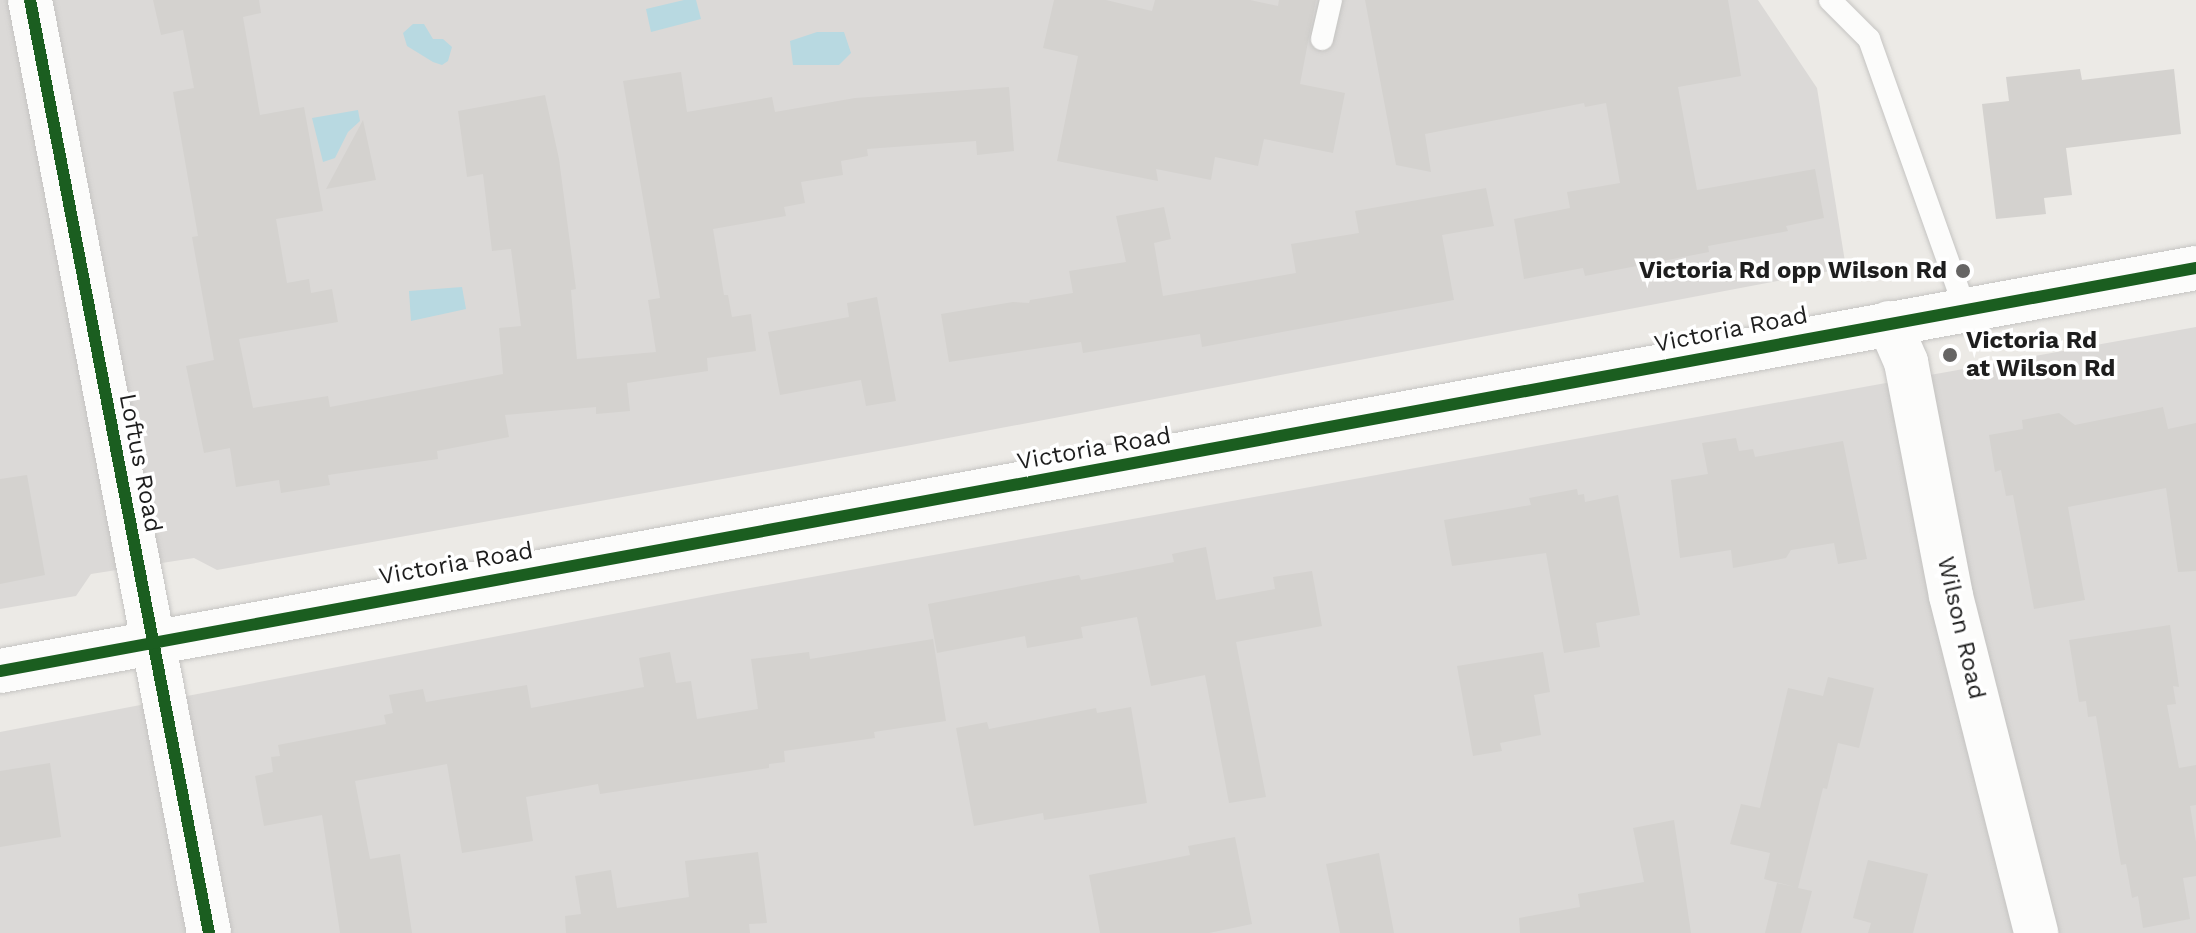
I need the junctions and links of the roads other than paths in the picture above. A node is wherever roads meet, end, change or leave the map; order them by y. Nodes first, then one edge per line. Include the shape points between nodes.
1 (1331, 0) edge
2 (1830, 0) edge
3 (21, 16) edge
4 (1322, 39) dead end
5 (2196, 268) edge
6 (1965, 309) junction
7 (1889, 323) junction
8 (152, 642) junction
9 (0, 671) edge
10 (209, 933) edge
11 (2036, 933) edge

1 - 4 lane
2 - 6 lane via 1869,39
3 - 8 street, Loftus Road
5 - 6 street, Victoria Road
6 - 7 street, Victoria Road
7 - 8 street, Victoria Road
7 - 11 street, Wilson Road via 1906,362 1951,596
8 - 9 street, Victoria Road
8 - 10 street, Loftus Road

